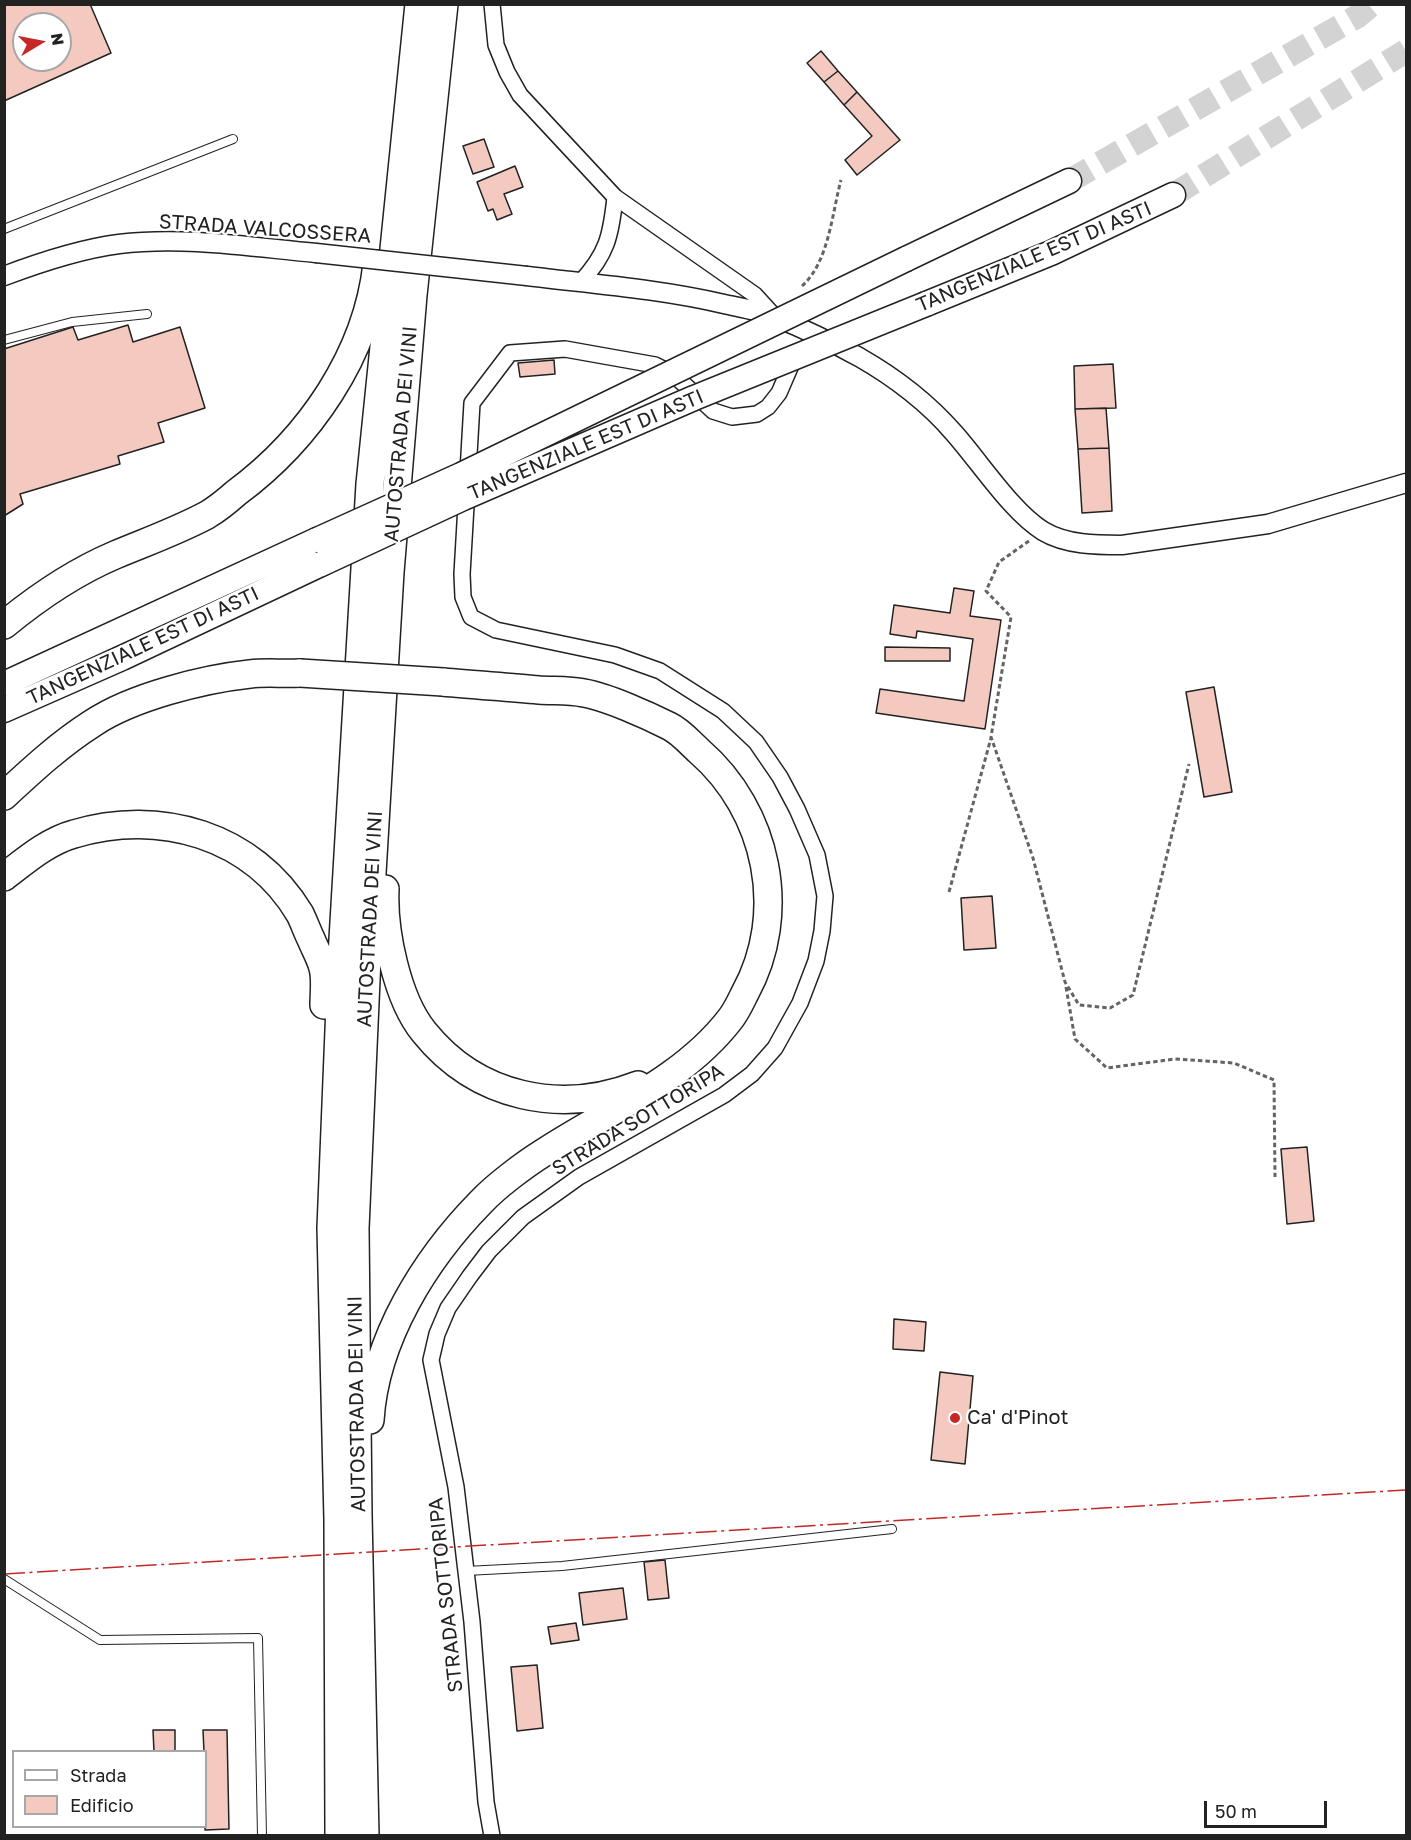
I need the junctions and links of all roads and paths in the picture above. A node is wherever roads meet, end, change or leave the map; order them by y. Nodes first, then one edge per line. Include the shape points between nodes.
1 (412, 4) edge
2 (419, 4) edge
3 (444, 4) edge
4 (492, 4) edge
5 (233, 139) dead end
6 (841, 180) dead end
7 (1069, 181) tunnel mouth
8 (1173, 195) tunnel mouth
9 (615, 197) junction
10 (4, 229) edge
11 (4, 276) edge
12 (580, 283) junction
13 (798, 290) dead end
14 (147, 314) dead end
15 (776, 318) junction
16 (810, 334) junction
17 (4, 340) edge
18 (1407, 483) edge
19 (1043, 531) junction
20 (390, 572) junction
21 (4, 625) edge
22 (114, 635) junction
23 (4, 671) edge
24 (4, 684) edge
25 (5, 717) edge
26 (991, 737) junction
27 (1189, 764) dead end
28 (4, 796) edge
29 (4, 876) edge
30 (949, 892) dead end
31 (1065, 982) junction
32 (679, 1070) junction
33 (1275, 1177) dead end
34 (332, 1228) junction
35 (892, 1529) dead end
36 (466, 1571) junction
37 (4, 1579) edge
38 (262, 1836) edge
39 (339, 1836) edge
40 (365, 1836) edge
41 (374, 1836) edge
42 (492, 1836) edge

1 - 21 highway via 402,34 376,279 346,367 321,406 288,448 252,482 209,514 72,576
2 - 34 highway, AUTOSTRADA DEI VINI via 370,484 342,956
3 - 20 highway, AUTOSTRADA DEI VINI via 413,295
4 - 9 street via 496,45 520,95
5 - 10 lane
6 - 13 path via 821,261
7 - 22 highway, TANGENZIALE EST DI ASTI, bridge via 461,475
8 - 25 highway, TANGENZIALE EST DI ASTI, bridge via 1051,253 694,398 463,498
9 - 12 street via 606,249
9 - 15 street via 755,295
11 - 12 street, STRADA VALCOSSERA, bridge via 118,245 189,242
12 - 15 street, STRADA VALCOSSERA via 707,300
14 - 17 lane via 72,322
15 - 16 street, STRADA VALCOSSERA
16 - 19 street, STRADA VALCOSSERA via 881,370 920,400
16 - 36 street, STRADA SOTTORIPA via 798,350 779,393 768,407 746,417 713,411 672,374 655,365 565,349 510,352 472,403 462,574 463,597 471,617 496,630 615,655 660,671 723,711 756,742 780,777 817,855 825,896 816,961 800,1003 775,1048 752,1074 724,1095 579,1177 524,1217 489,1251 448,1308 431,1360 456,1487
18 - 19 street via 1268,524 1122,545 1082,543
19 - 26 path via 999,562 986,591 1011,617
20 - 32 highway via 402,614 384,905 392,957 405,999 423,1032 457,1064 484,1081 534,1098 576,1099 626,1090
20 - 40 highway, AUTOSTRADA DEI VINI via 367,957 356,1228
22 - 23 highway
22 - 24 highway, TANGENZIALE EST DI ASTI
26 - 30 path
26 - 31 path via 1033,858
27 - 31 path via 1133,995 1110,1008 1079,1005
28 - 32 highway, bridge via 43,760 94,722 145,698 201,682 250,674 300,673 585,693 629,709 673,727 712,762 740,798 760,846 769,888 767,931 756,973 732,1016 706,1047
29 - 34 highway via 35,853 72,834 115,824 157,824 211,837 248,857 275,882 300,914 324,969 324,1097
31 - 33 path via 1076,1039 1107,1068 1175,1059 1234,1063 1274,1080
32 - 41 highway via 542,1154 483,1199 445,1241 394,1327 380,1364 369,1417
34 - 39 highway, AUTOSTRADA DEI VINI
35 - 36 lane via 562,1566
36 - 42 street, STRADA SOTTORIPA
37 - 38 lane via 100,1640 258,1638

